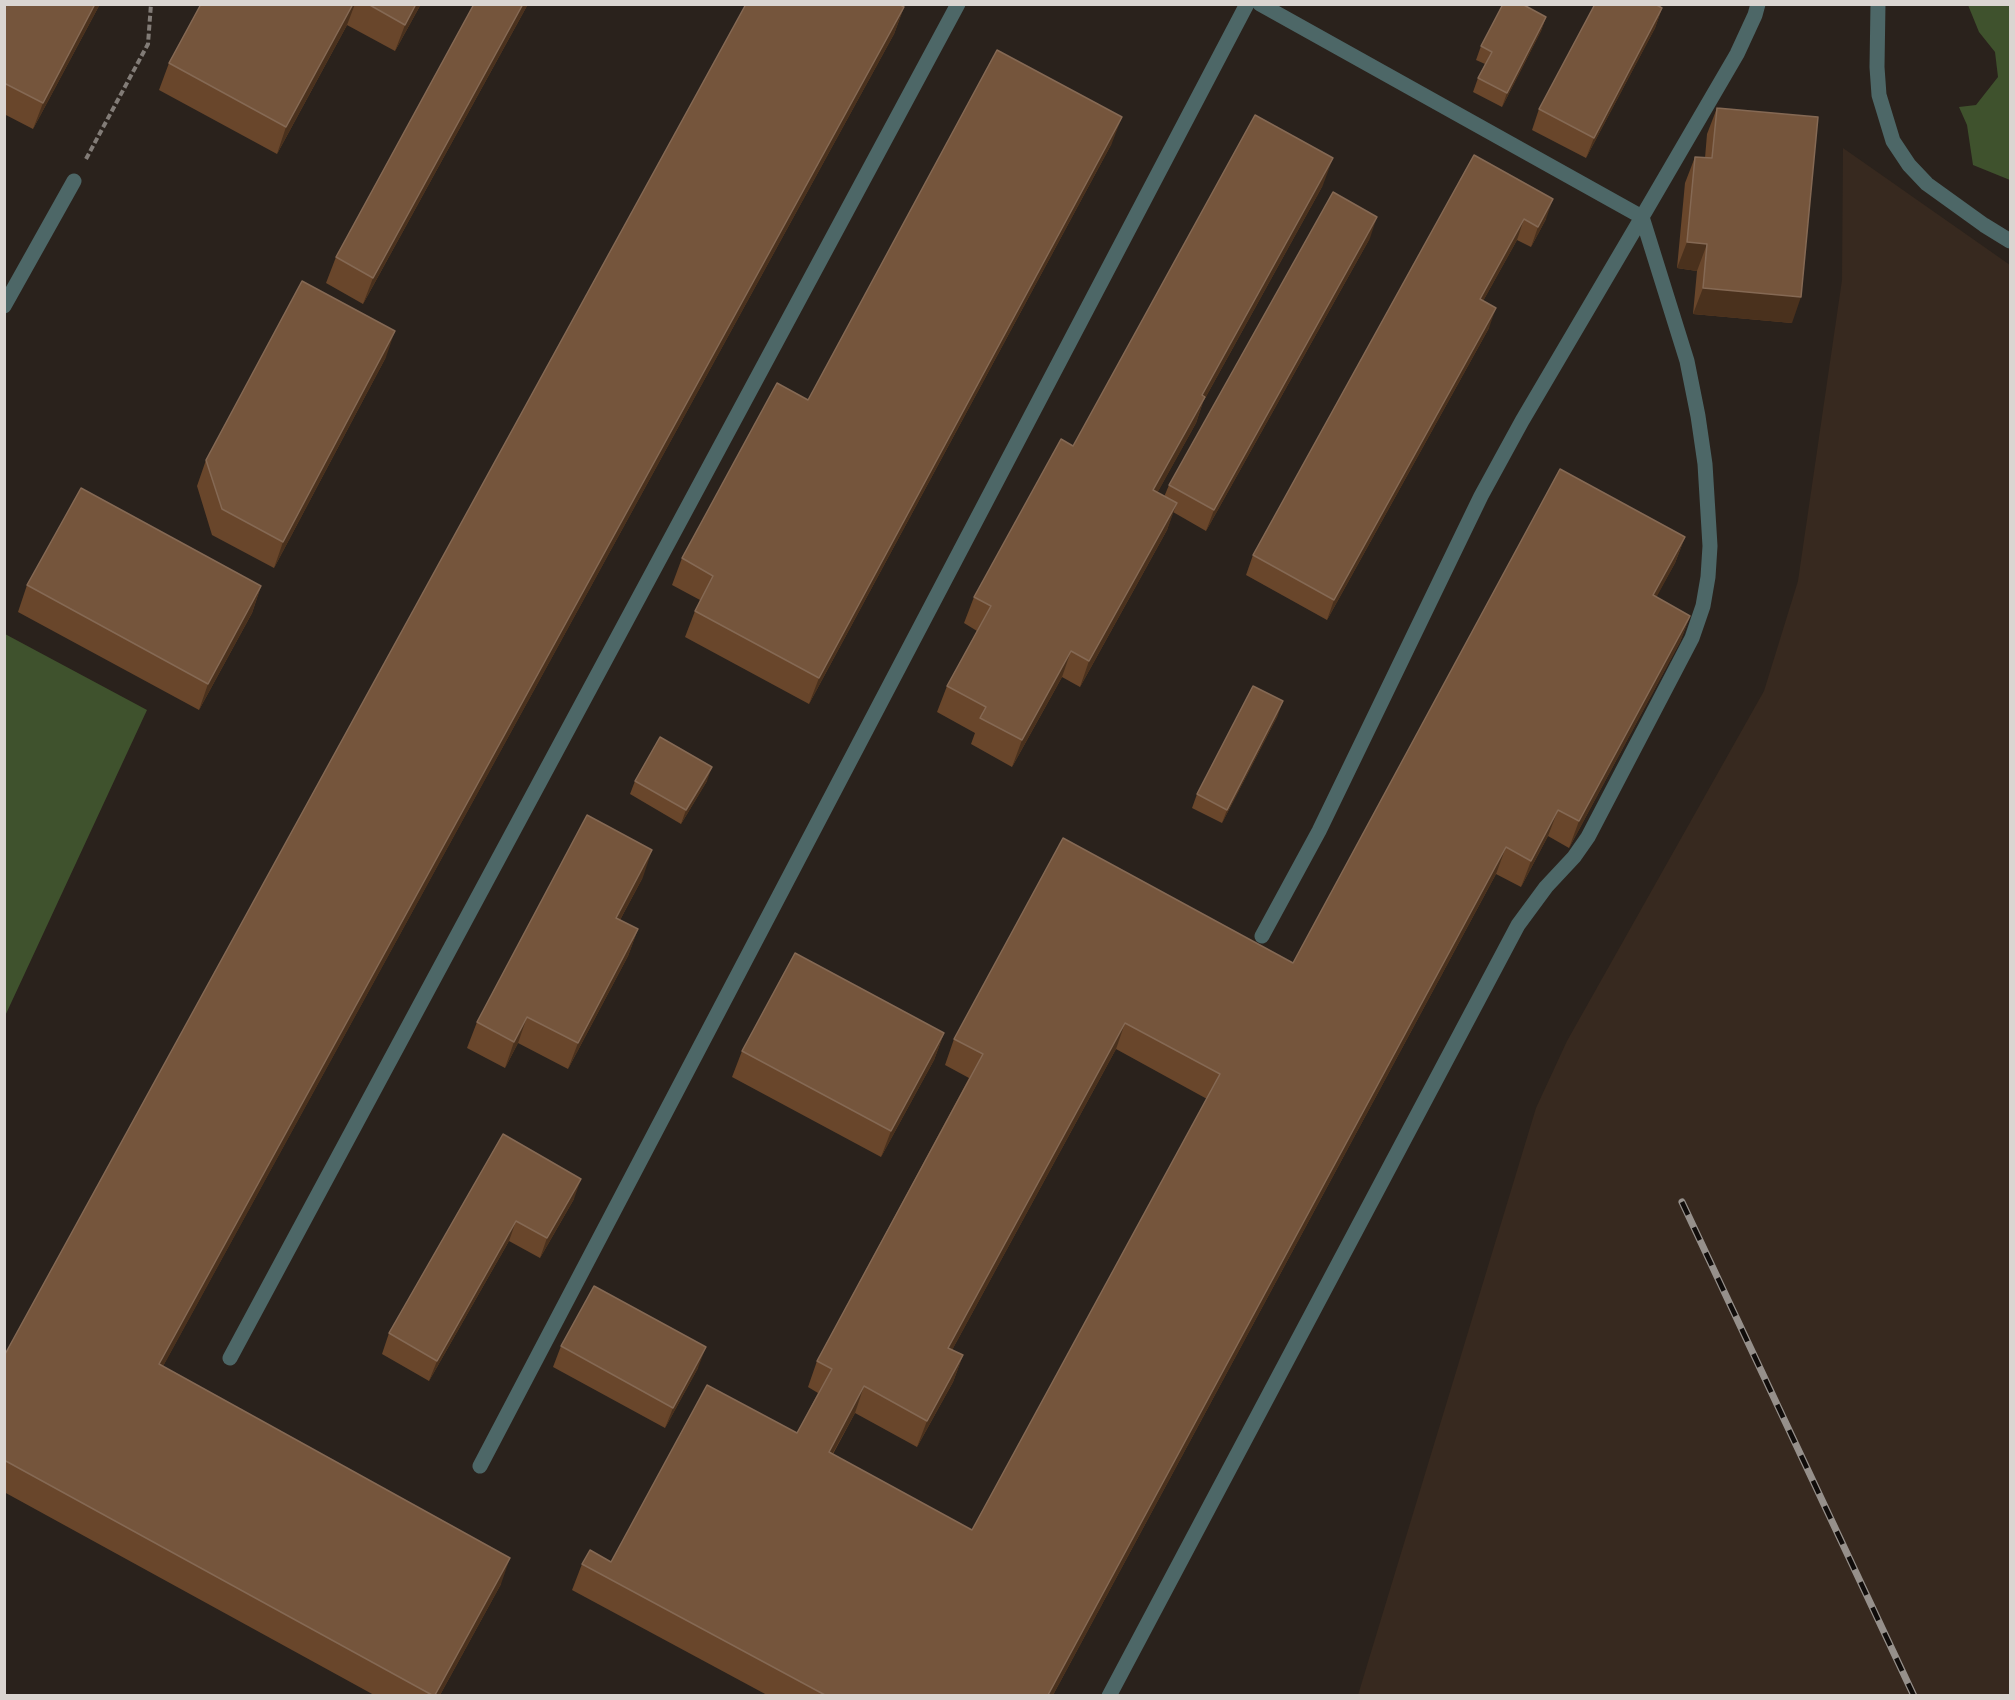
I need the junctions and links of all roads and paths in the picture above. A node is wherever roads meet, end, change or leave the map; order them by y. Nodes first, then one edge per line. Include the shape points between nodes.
1 (151, 4) edge
2 (958, 4) edge
3 (1247, 4) edge
4 (1260, 4) edge
5 (1758, 4) edge
6 (1878, 4) edge
7 (74, 181) joint
8 (1642, 217) junction
9 (2010, 241) edge
10 (4, 306) edge
11 (1262, 936) dead end
12 (230, 1358) dead end
13 (480, 1466) dead end
14 (1109, 1695) edge

1 - 7 path via 148,44
2 - 12 street
3 - 13 street
4 - 8 street
5 - 8 street via 1737,54
6 - 9 street via 1879,95 1893,141 1908,165 1927,184
7 - 10 street
8 - 11 street via 1481,496 1329,811
8 - 14 street via 1687,361 1705,464 1708,577 1692,638 1588,837 1518,925

